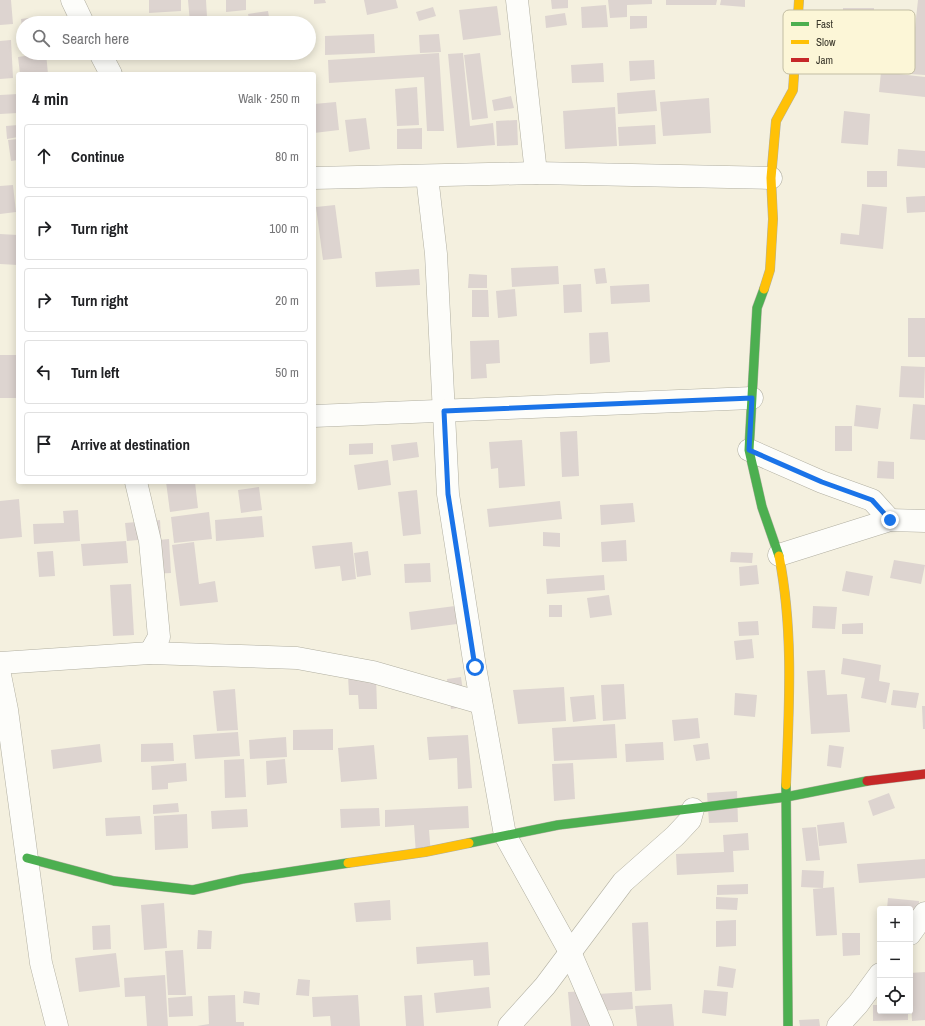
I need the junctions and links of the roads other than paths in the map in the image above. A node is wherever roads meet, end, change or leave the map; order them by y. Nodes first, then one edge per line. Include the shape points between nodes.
1 (72, 0) edge
2 (517, 0) edge
3 (799, 0) edge
4 (798, 10) edge
5 (80, 16) edge
6 (104, 60) edge
7 (110, 72) edge
8 (794, 74) edge
9 (536, 173) junction
10 (427, 176) junction
11 (316, 178) edge
12 (771, 178) junction
13 (752, 398) junction
14 (444, 411) junction
15 (316, 416) edge
16 (749, 450) junction
17 (136, 484) edge
18 (890, 520) junction
19 (925, 521) edge
20 (779, 555) junction
21 (150, 653) junction
22 (0, 663) edge
23 (0, 675) edge
24 (481, 703) junction
25 (925, 774) edge
26 (786, 798) junction
27 (693, 809) junction
28 (505, 836) junction
29 (27, 858) junction
30 (925, 914) edge
31 (913, 930) edge
32 (570, 952) junction
33 (877, 978) edge
34 (57, 1026) edge
35 (509, 1026) edge
36 (602, 1026) edge
37 (788, 1026) edge
38 (838, 1026) edge

1 - 5 street
2 - 9 street
3 - 4 street
6 - 7 street
8 - 12 street via 793,90 776,121
9 - 10 street
9 - 12 street
10 - 11 street
10 - 14 street via 436,254
12 - 13 street via 773,219 770,270 758,308
13 - 14 street
13 - 16 street
14 - 15 street
14 - 24 street via 448,494
16 - 18 street via 822,482 872,500
16 - 20 street via 762,507
17 - 21 street via 150,541 159,637
18 - 19 street
18 - 20 street
20 - 26 street via 785,586 790,658
21 - 22 street
21 - 24 street via 297,658 373,672
23 - 29 street
24 - 28 street
25 - 26 street via 880,778
26 - 27 street
26 - 37 street
27 - 28 street via 558,825
27 - 32 street via 690,820 675,836 623,882
28 - 29 street via 424,852 242,879 193,890 114,881
28 - 32 street
29 - 34 street via 41,963
30 - 31 street
32 - 35 street via 545,986
32 - 36 street
33 - 38 street

